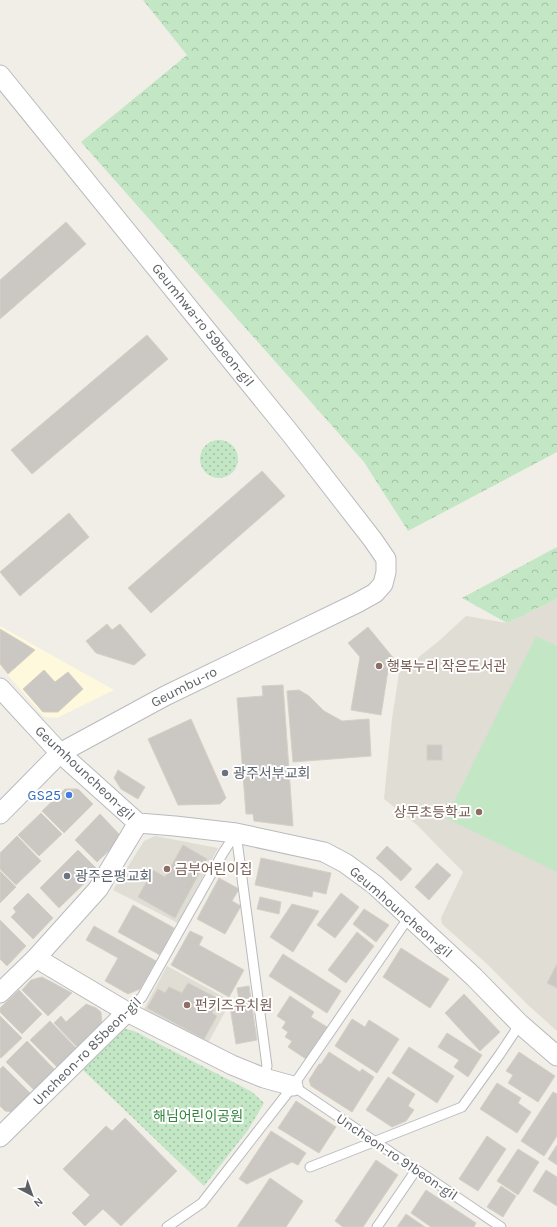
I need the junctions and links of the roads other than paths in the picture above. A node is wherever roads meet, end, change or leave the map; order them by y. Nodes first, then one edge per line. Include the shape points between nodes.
1 (0, 75) edge
2 (383, 584) joint
3 (0, 688) edge
4 (60, 753) junction
5 (0, 814) edge
6 (138, 823) junction
7 (236, 833) junction
8 (410, 917) junction
9 (36, 958) junction
10 (0, 993) edge
11 (127, 1012) junction
12 (520, 1024) junction
13 (557, 1056) edge
14 (264, 1078) junction
15 (294, 1086) junction
16 (2, 1129) edge
17 (374, 1141) junction
18 (310, 1167) dead end
19 (416, 1170) junction
20 (167, 1227) edge
21 (377, 1227) edge
22 (501, 1227) edge

1 - 2 street, Geumhwa-ro 59beon-gil via 290,433 373,540 386,559
2 - 4 street, Geumbu-ro via 375,593 357,603 165,696
3 - 4 street, Geumhouncheon-gil
4 - 5 street, Geumbu-ro
4 - 6 street, Geumhouncheon-gil
6 - 7 street, Geumhouncheon-gil
6 - 9 street, Geumhouncheon-gil via 98,889
7 - 8 street, Geumhouncheon-gil via 324,852 363,875
7 - 11 lane, Uncheon-ro 85beon-gil via 142,997
7 - 14 lane via 267,1066
8 - 12 street, Geumhouncheon-gil
8 - 15 lane
9 - 10 street, Geumhouncheon-gil
9 - 11 street
11 - 14 street via 232,1065
11 - 16 street, Uncheon-ro 85beon-gil
12 - 13 street, Geumhouncheon-gil
12 - 17 lane via 462,1107
14 - 15 street
15 - 17 lane, Uncheon-ro 91beon-gil
15 - 20 lane via 202,1203
17 - 18 lane
17 - 19 lane, Uncheon-ro 91beon-gil
19 - 21 lane
19 - 22 lane, Uncheon-ro 91beon-gil

